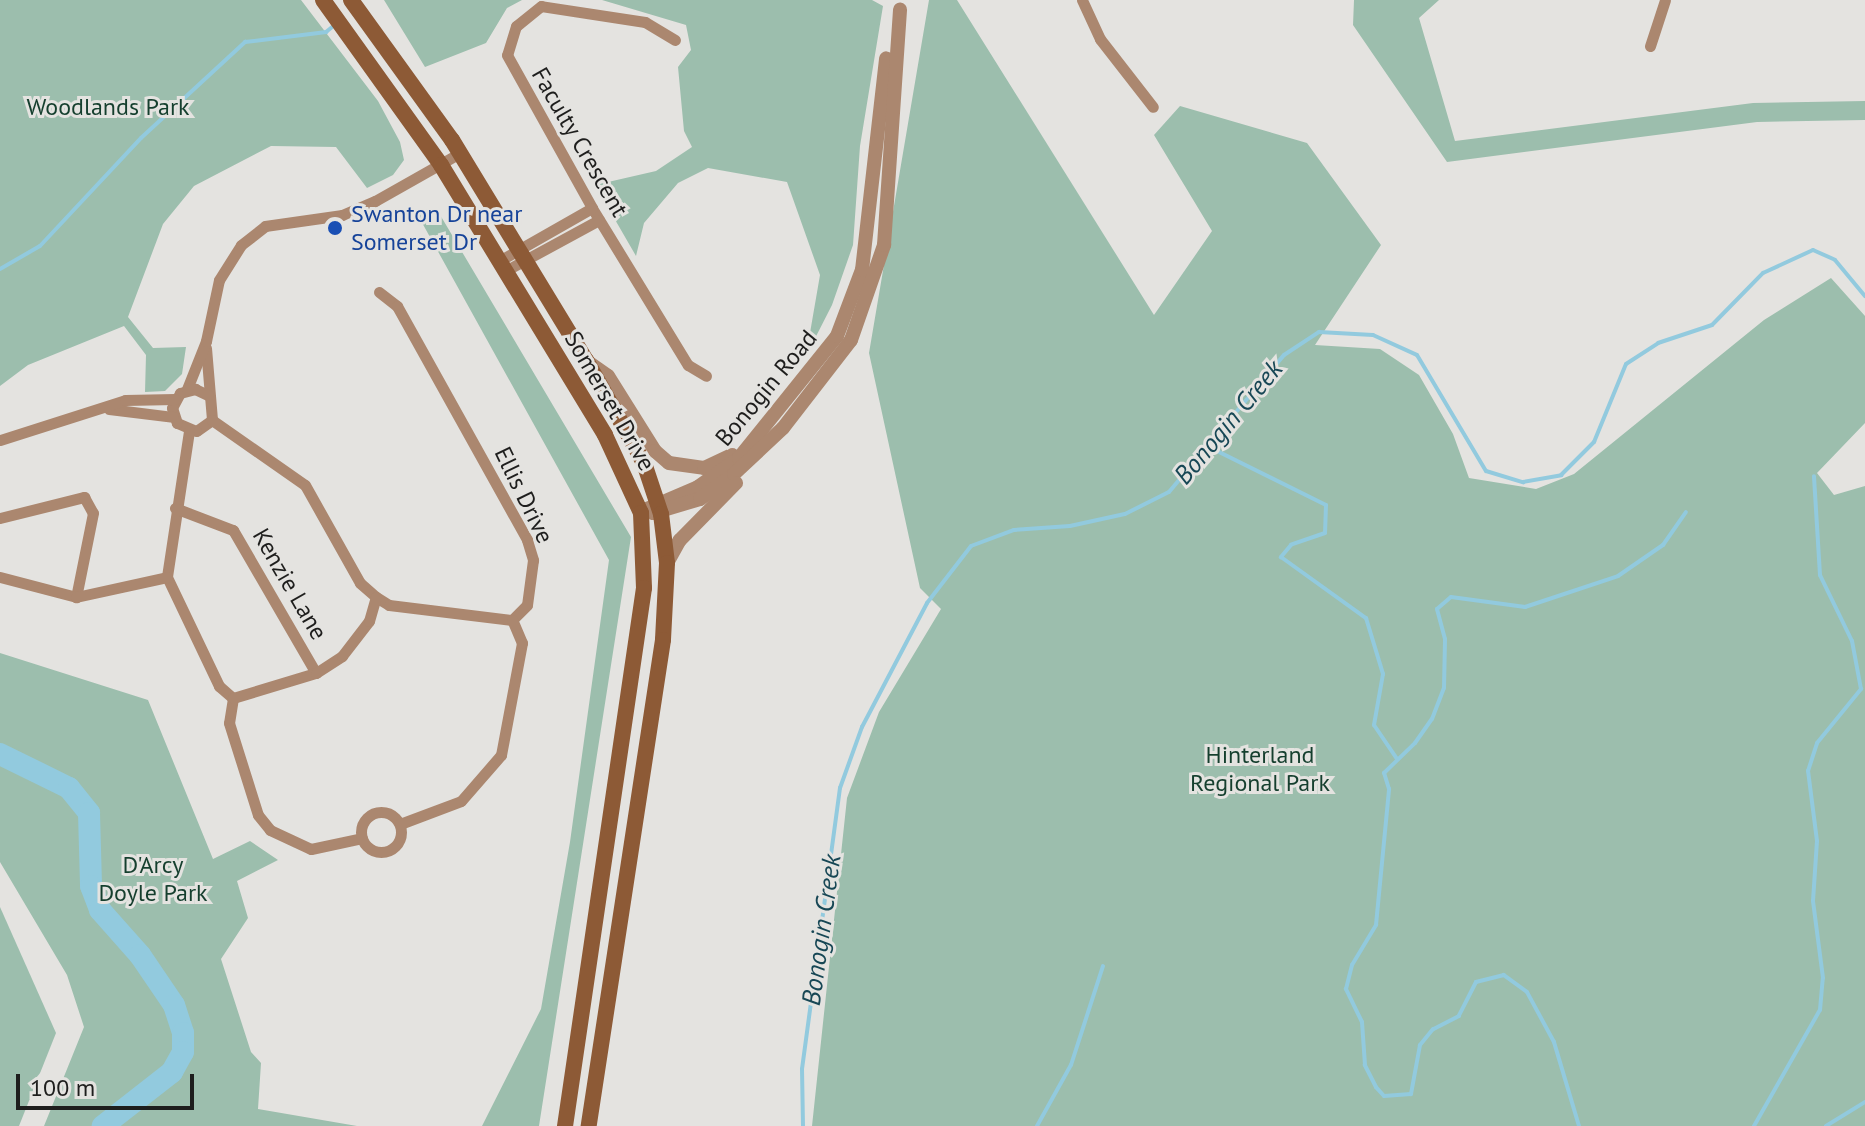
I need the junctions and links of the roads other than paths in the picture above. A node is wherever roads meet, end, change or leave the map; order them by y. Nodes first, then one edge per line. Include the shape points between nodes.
1 (323, 0) edge
2 (351, 0) edge
3 (1082, 0) edge
4 (1665, 0) edge
5 (902, 5) edge
6 (675, 40) dead end
7 (1650, 46) dead end
8 (1153, 107) dead end
9 (460, 153) junction
10 (441, 165) junction
11 (890, 173) junction
12 (592, 208) junction
13 (599, 220) junction
14 (522, 256) junction
15 (502, 266) junction
16 (862, 270) junction
17 (379, 292) dead end
18 (206, 341) junction
19 (586, 360) junction
20 (706, 376) dead end
21 (187, 389) junction
22 (208, 395) junction
23 (175, 399) junction
24 (108, 409) junction
25 (173, 417) junction
26 (212, 420) junction
27 (777, 424) junction
28 (189, 431) junction
29 (0, 440) edge
30 (175, 508) junction
31 (660, 508) junction
32 (641, 513) junction
33 (0, 518) edge
34 (667, 563) junction
35 (0, 577) edge
36 (167, 577) junction
37 (76, 597) junction
38 (376, 597) junction
39 (512, 620) junction
40 (316, 673) junction
41 (233, 698) junction
42 (400, 824) junction
43 (362, 838) junction
44 (576, 1050) junction
45 (600, 1053) junction
46 (565, 1126) edge
47 (589, 1126) edge

1 - 10 main road, Somerset Drive
2 - 9 main road, Somerset Drive
3 - 8 street via 1100,39
4 - 7 street
5 - 11 street, Bonogin Road
5 - 16 street, Bonogin Road via 892,30 879,104
6 - 12 street, Faculty Crescent via 645,22 553,5 531,11 507,44 516,77
9 - 10 street
9 - 14 main road, Somerset Drive
10 - 15 main road, Somerset Drive
10 - 18 street via 342,215 265,226 241,245 219,280
11 - 16 street via 879,178 872,249
11 - 27 street, Bonogin Road via 884,245 869,301 839,358
12 - 13 street, Faculty Crescent
12 - 14 street
13 - 14 street
13 - 20 street, Faculty Crescent via 688,365
14 - 15 street
14 - 19 main road, Somerset Drive
15 - 32 main road, Somerset Drive via 605,435
16 - 27 street, Bonogin Road via 837,336
17 - 39 street, Ellis Drive via 397,306 527,540 533,560 527,605
18 - 21 street
18 - 22 street
19 - 27 street via 608,376 655,451 680,468 721,462
19 - 31 main road, Somerset Drive via 640,453
21 - 22 street
21 - 23 street
22 - 26 street via 215,410
23 - 24 street via 125,400
23 - 25 street
24 - 25 street
24 - 29 street
25 - 28 street
26 - 28 street
26 - 38 street via 305,485 360,583
27 - 31 street, Bonogin Road via 728,467
27 - 34 street via 680,540
28 - 30 street
30 - 36 street
30 - 40 street, Kenzie Lane via 233,530
31 - 32 street, Bonogin Road
31 - 34 main road, Somerset Drive
32 - 44 main road, Somerset Drive via 644,588
33 - 37 street via 84,497 93,513
34 - 45 main road, Somerset Drive via 663,640
35 - 37 street
36 - 37 street
36 - 41 street via 219,686
38 - 39 street via 404,608
38 - 40 street via 369,621 342,656
39 - 42 street via 522,643 501,755 461,801
40 - 41 street
41 - 43 street via 229,723 258,815 270,830 311,849
42 - 43 street via 386,812 372,813 363,824
42 - 43 street via 401,839 386,851 374,851
44 - 45 main road
44 - 46 main road, Somerset Drive
45 - 47 main road, Somerset Drive

